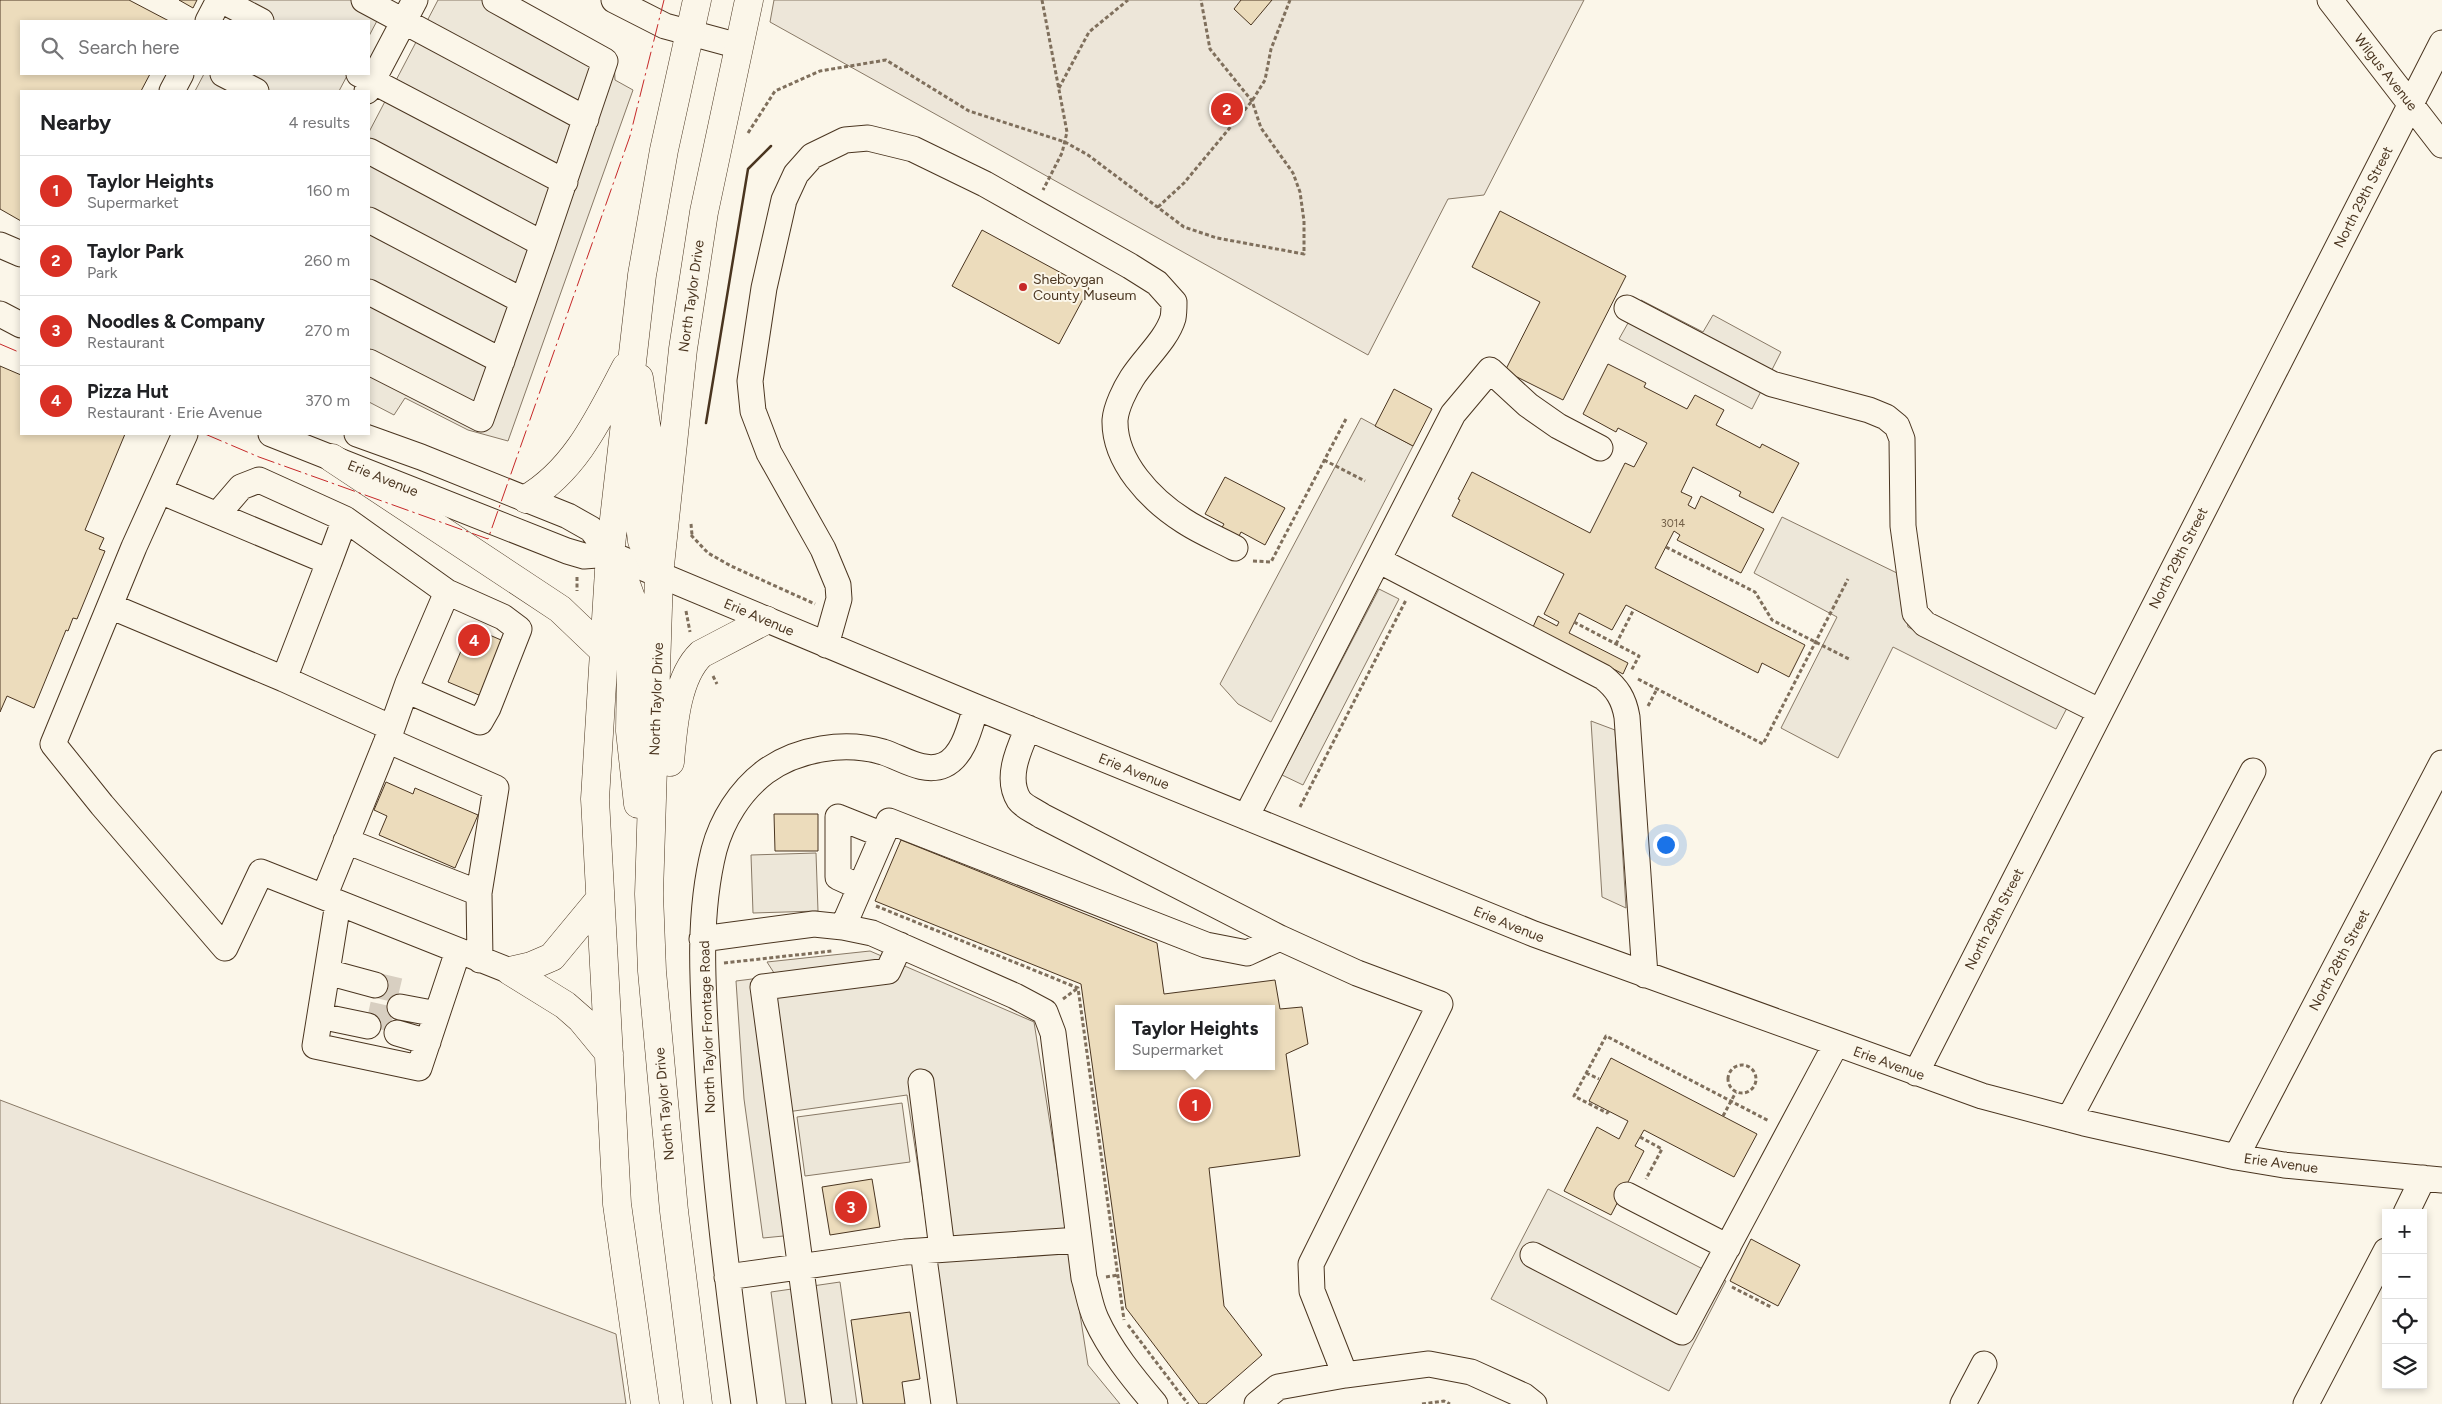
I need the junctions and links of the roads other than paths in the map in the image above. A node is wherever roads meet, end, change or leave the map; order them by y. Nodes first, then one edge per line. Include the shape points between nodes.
1 (220, 0) edge
2 (364, 0) edge
3 (495, 0) edge
4 (614, 0) edge
5 (696, 0) edge
6 (750, 0) edge
7 (2330, 0) edge
8 (410, 11) edge
9 (209, 20) edge
10 (259, 20) edge
11 (690, 33) junction
12 (2442, 43) edge
13 (739, 46) junction
14 (180, 75) edge
15 (225, 75) edge
16 (366, 82) edge
17 (173, 90) edge
18 (254, 90) edge
19 (2411, 104) junction
20 (586, 119) junction
21 (2442, 145) edge
22 (370, 152) edge
23 (565, 182) junction
24 (370, 221) edge
25 (543, 244) junction
26 (0, 245) edge
27 (20, 254) edge
28 (370, 293) edge
29 (523, 301) junction
30 (0, 306) edge
31 (1627, 308) dead end
32 (20, 312) edge
33 (0, 314) edge
34 (20, 324) edge
35 (633, 353) junction
36 (502, 361) junction
37 (370, 363) edge
38 (370, 432) edge
39 (185, 435) edge
40 (274, 435) edge
41 (360, 435) edge
42 (1600, 448) dead end
43 (421, 457) junction
44 (332, 458) junction
45 (160, 491) junction
46 (526, 499) junction
47 (218, 515) junction
48 (345, 519) junction
49 (1235, 548) road end
50 (610, 554) junction
51 (1378, 560) junction
52 (330, 562) junction
53 (659, 576) junction
54 (446, 592) junction
55 (110, 606) junction
56 (766, 620) junction
57 (826, 645) junction
58 (604, 651) junction
59 (284, 679) junction
60 (406, 690) junction
61 (976, 707) junction
62 (2100, 711) junction
63 (1028, 728) junction
64 (390, 734) junction
65 (2442, 763) edge
66 (2253, 771) dead end
67 (1246, 817) junction
68 (882, 835) junction
69 (346, 840) junction
70 (860, 887) junction
71 (479, 893) junction
72 (649, 894) junction
73 (600, 898) junction
74 (331, 900) junction
75 (841, 938) junction
76 (1280, 938) junction
77 (702, 939) junction
78 (890, 941) junction
79 (458, 951) junction
80 (480, 960) junction
81 (510, 971) junction
82 (1645, 975) junction
83 (323, 995) junction
84 (435, 1022) junction
85 (1836, 1044) junction
86 (609, 1053) junction
87 (1916, 1073) junction
88 (921, 1082) dead end
89 (2069, 1119) junction
90 (2236, 1157) junction
91 (2433, 1179) edge
92 (1631, 1197) road end
93 (2409, 1209) edge
94 (1079, 1240) junction
95 (1728, 1247) junction
96 (932, 1250) junction
97 (2384, 1254) edge
98 (1532, 1255) dead end
99 (802, 1268) junction
100 (727, 1277) junction
101 (1984, 1364) dead end
102 (1346, 1375) junction
103 (645, 1404) edge
104 (698, 1404) edge
105 (744, 1404) edge
106 (819, 1404) edge
107 (944, 1404) edge
108 (1155, 1404) edge
109 (1257, 1404) edge
110 (1534, 1404) edge
111 (1963, 1404) edge
112 (2306, 1404) edge

1 - 9 street
1 - 10 street
2 - 8 street
3 - 20 street via 605,61
4 - 11 street via 661,24
5 - 11 main road
6 - 13 main road, North Taylor Drive
7 - 19 street, Wilgus Avenue
8 - 16 street
8 - 20 street
11 - 13 street
11 - 35 main road via 661,166 642,274
12 - 19 street, North 29th Street
13 - 53 main road, North Taylor Drive via 704,212 683,349
14 - 17 street
15 - 18 street
16 - 23 street
19 - 21 street, Wilgus Avenue
19 - 62 street, North 29th Street
20 - 23 street
22 - 25 street
23 - 25 street
24 - 29 street
25 - 29 street
26 - 27 street
28 - 36 street
29 - 36 street
30 - 32 street
31 - 62 street via 1772,384 1869,410 1897,426 1902,439 1903,526 1915,613 1925,624
33 - 34 street
35 - 46 main road via 581,448 561,474
35 - 50 main road
35 - 53 main road via 647,431 640,522 644,548
36 - 37 street via 482,419
38 - 43 street
39 - 45 street
40 - 44 street, Erie Avenue
41 - 43 street, Erie Avenue
42 - 51 street via 1558,426 1528,405 1490,370 1454,414
43 - 46 street, Erie Avenue
44 - 50 street, Erie Avenue via 567,551 584,556
44 - 58 main road via 560,609
45 - 47 street
45 - 55 street
46 - 50 street, Erie Avenue via 591,529
47 - 48 street via 241,487 259,480
47 - 52 street
48 - 52 street
48 - 54 street
49 - 57 street via 1184,521 1162,503 1136,478 1125,461 1118,440 1115,420 1130,380 1173,318 1174,302 1157,283 985,184 913,149 868,138 846,140 812,156 796,174 784,200 764,288 750,381 752,411 768,453 823,548 838,585 839,599
50 - 53 street, Erie Avenue
50 - 58 main road
50 - 72 main road via 622,573 632,601 630,732
51 - 67 street
51 - 82 street via 1603,677 1623,698
52 - 59 street
53 - 56 street, Erie Avenue
53 - 72 main road, North Taylor Drive
54 - 60 street
54 - 60 street via 503,617 519,629 488,708 480,722
55 - 59 street
55 - 74 street via 53,744 225,948 261,872
56 - 57 street, Erie Avenue
56 - 72 main road via 701,654 681,691 672,734 667,797
57 - 61 street, Erie Avenue
58 - 73 main road via 595,799
59 - 64 street
60 - 64 street
61 - 63 street, Erie Avenue
61 - 77 street, North Taylor Frontage Road via 957,754 938,767 927,768 883,752 840,746 816,750 786,761 749,786 724,821 709,872
62 - 87 street, North 29th Street
63 - 67 street, Erie Avenue
63 - 76 street via 1014,769 1014,788 1020,802
64 - 69 street
64 - 71 street via 496,788
65 - 90 street, North 28th Street
66 - 89 street
67 - 82 street, Erie Avenue via 1534,934
68 - 70 street
68 - 70 street via 838,817 838,877
68 - 76 street via 888,821 1206,945 1247,954
69 - 71 street
69 - 74 street
70 - 75 street
71 - 80 street
72 - 104 main road, North Taylor Drive via 652,972 674,1211
73 - 81 main road via 552,957
73 - 86 main road
74 - 79 street
74 - 83 street
75 - 77 street via 814,924
75 - 78 street
76 - 102 street via 1356,973 1440,1004 1311,1264 1312,1291
77 - 100 street, North Taylor Frontage Road via 713,1147
78 - 94 street via 1044,1012 1053,1033
78 - 99 street via 888,971 763,987
79 - 80 street
79 - 84 street
80 - 81 street
81 - 86 main road via 582,1019
82 - 85 street, Erie Avenue
83 - 83 street via 371,1006
83 - 84 street via 315,1046 419,1068
84 - 84 street via 400,1013
85 - 87 street, Erie Avenue
85 - 95 street
86 - 103 main road via 617,1204
87 - 89 street, Erie Avenue via 1982,1096
88 - 96 street
89 - 90 street, Erie Avenue
90 - 91 street, Erie Avenue via 2284,1165
91 - 93 street
92 - 95 street
94 - 96 street
94 - 108 street via 1084,1278 1096,1318 1126,1368
95 - 98 street via 1682,1332
96 - 99 street
96 - 107 street
97 - 112 street
99 - 100 street
99 - 106 street
100 - 105 street, North Taylor Frontage Road
101 - 111 street
102 - 109 street via 1278,1387
102 - 110 street via 1429,1364 1471,1372 1524,1396

